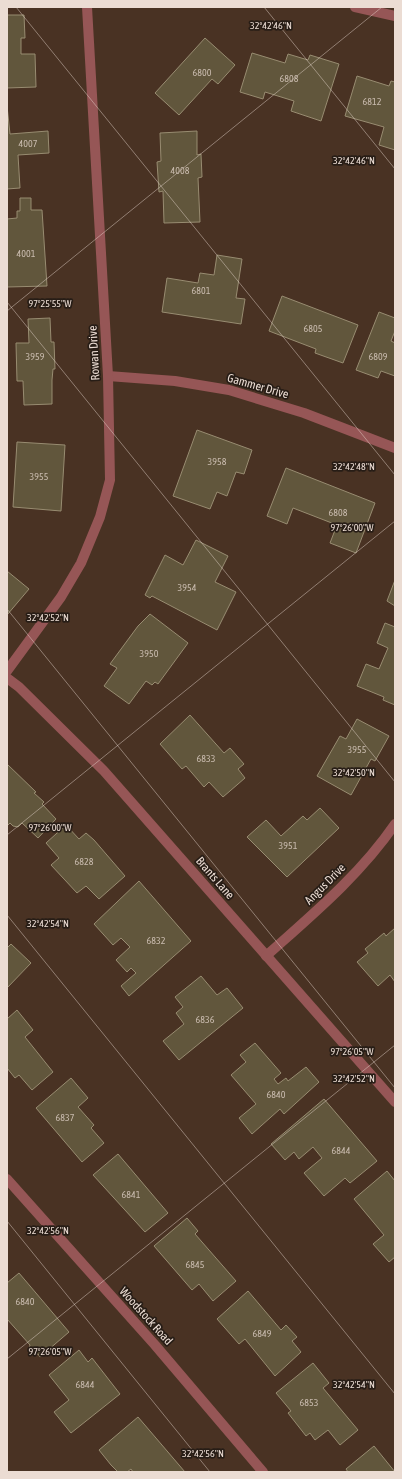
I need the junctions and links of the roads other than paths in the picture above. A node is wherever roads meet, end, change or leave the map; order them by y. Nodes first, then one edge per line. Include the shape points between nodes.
1 (88, 7) edge
2 (355, 7) edge
3 (395, 16) edge
4 (108, 376) junction
5 (395, 448) edge
6 (7, 670) edge
7 (7, 678) edge
8 (395, 824) edge
9 (266, 956) junction
10 (395, 1102) edge
11 (7, 1179) edge
12 (264, 1472) edge

1 - 4 street, Rowan Drive
2 - 3 street
4 - 5 street, Gammer Drive via 175,381 229,390 304,413
4 - 6 street, Rowan Drive via 110,480 100,517 81,563 61,597
7 - 9 street, Brants Lane via 104,771
8 - 9 street, Angus Drive via 380,845 338,891
9 - 10 street, Brants Lane
11 - 12 street, Woodstock Road

